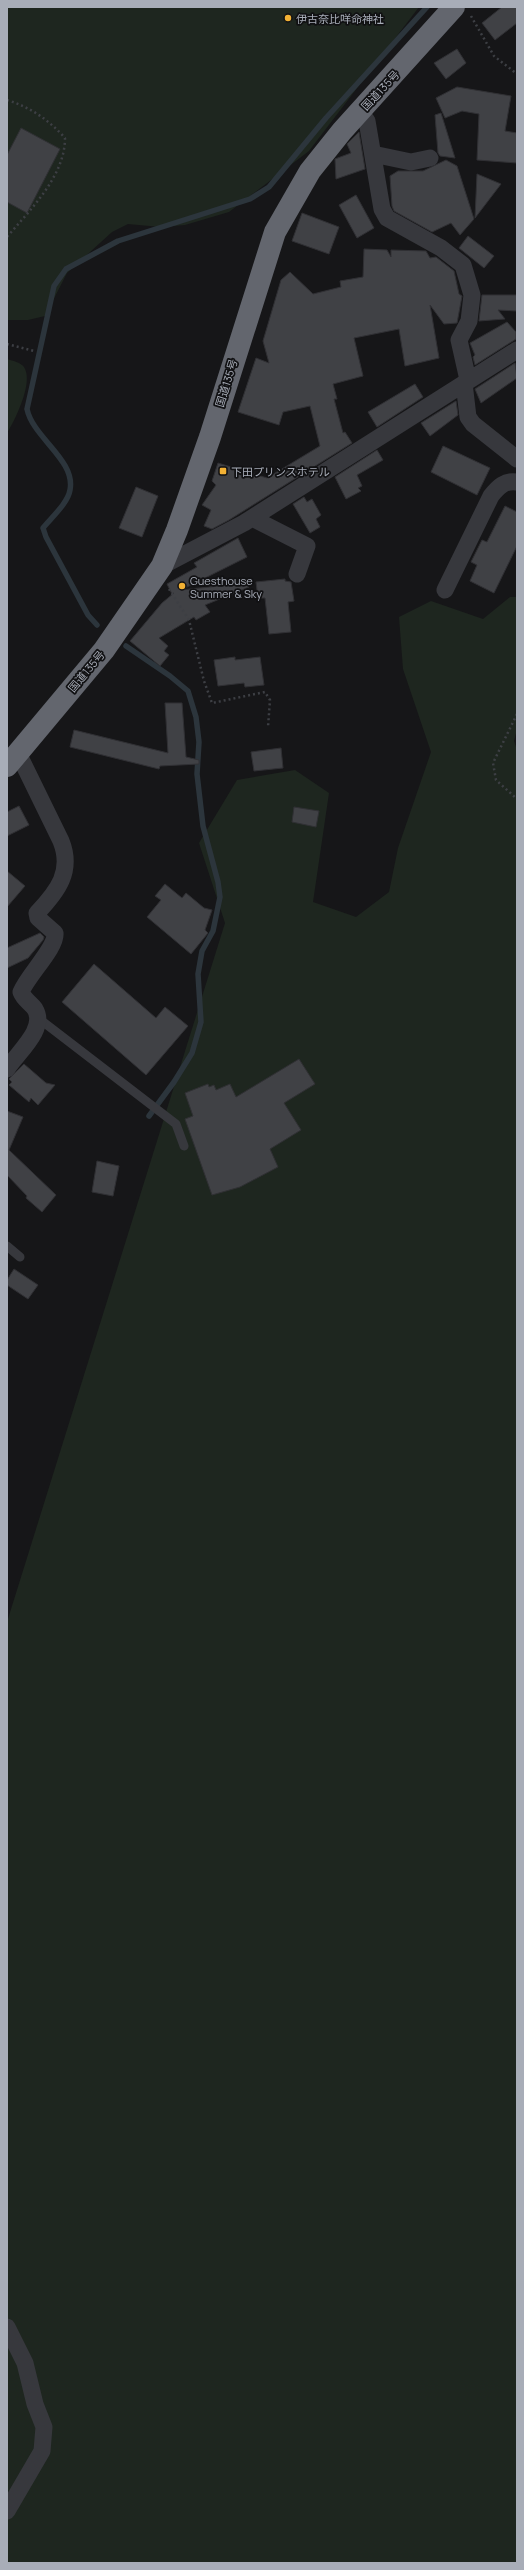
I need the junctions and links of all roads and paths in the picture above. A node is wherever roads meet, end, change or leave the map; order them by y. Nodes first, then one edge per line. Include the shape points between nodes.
1 (462, 10) edge
2 (517, 74) edge
3 (7, 100) edge
4 (360, 112) junction
5 (372, 154) junction
6 (430, 158) dead end
7 (7, 237) edge
8 (7, 344) edge
9 (517, 350) edge
10 (34, 351) dead end
11 (466, 382) junction
12 (517, 459) edge
13 (517, 482) edge
14 (252, 518) junction
15 (159, 571) junction
16 (297, 574) dead end
17 (445, 590) dead end
18 (517, 714) edge
19 (268, 727) dead end
20 (13, 760) edge
21 (517, 799) edge
22 (38, 1018) junction
23 (7, 1069) edge
24 (184, 1146) dead end
25 (7, 1246) edge
26 (20, 1257) dead end
27 (7, 2327) edge
28 (7, 2511) edge

1 - 2 path via 494,56
1 - 4 highway, 国道135号
3 - 7 path via 23,104 46,119 65,138 65,149 44,194
4 - 5 street via 367,121
4 - 15 highway, 国道135号 via 310,171 275,232 210,437
5 - 6 street via 411,162
5 - 11 street via 382,209 387,218 441,248 463,265 472,295 469,321 459,340
8 - 10 path
9 - 11 street
11 - 12 street via 468,417 473,424
11 - 14 street
13 - 17 street via 502,484 491,496
14 - 15 street
14 - 16 street via 307,546
15 - 19 path via 190,620 204,681 212,703 265,692 270,700
15 - 20 highway, 国道135号 via 104,650
18 - 21 path via 493,764 496,780
20 - 22 street via 66,852 65,876 60,886 37,913 38,918 55,933 55,944 36,967 22,992 24,998 35,1009
22 - 23 street via 36,1030
22 - 24 lane via 176,1124
25 - 26 lane
27 - 28 street via 25,2363 35,2404 44,2427 42,2450

